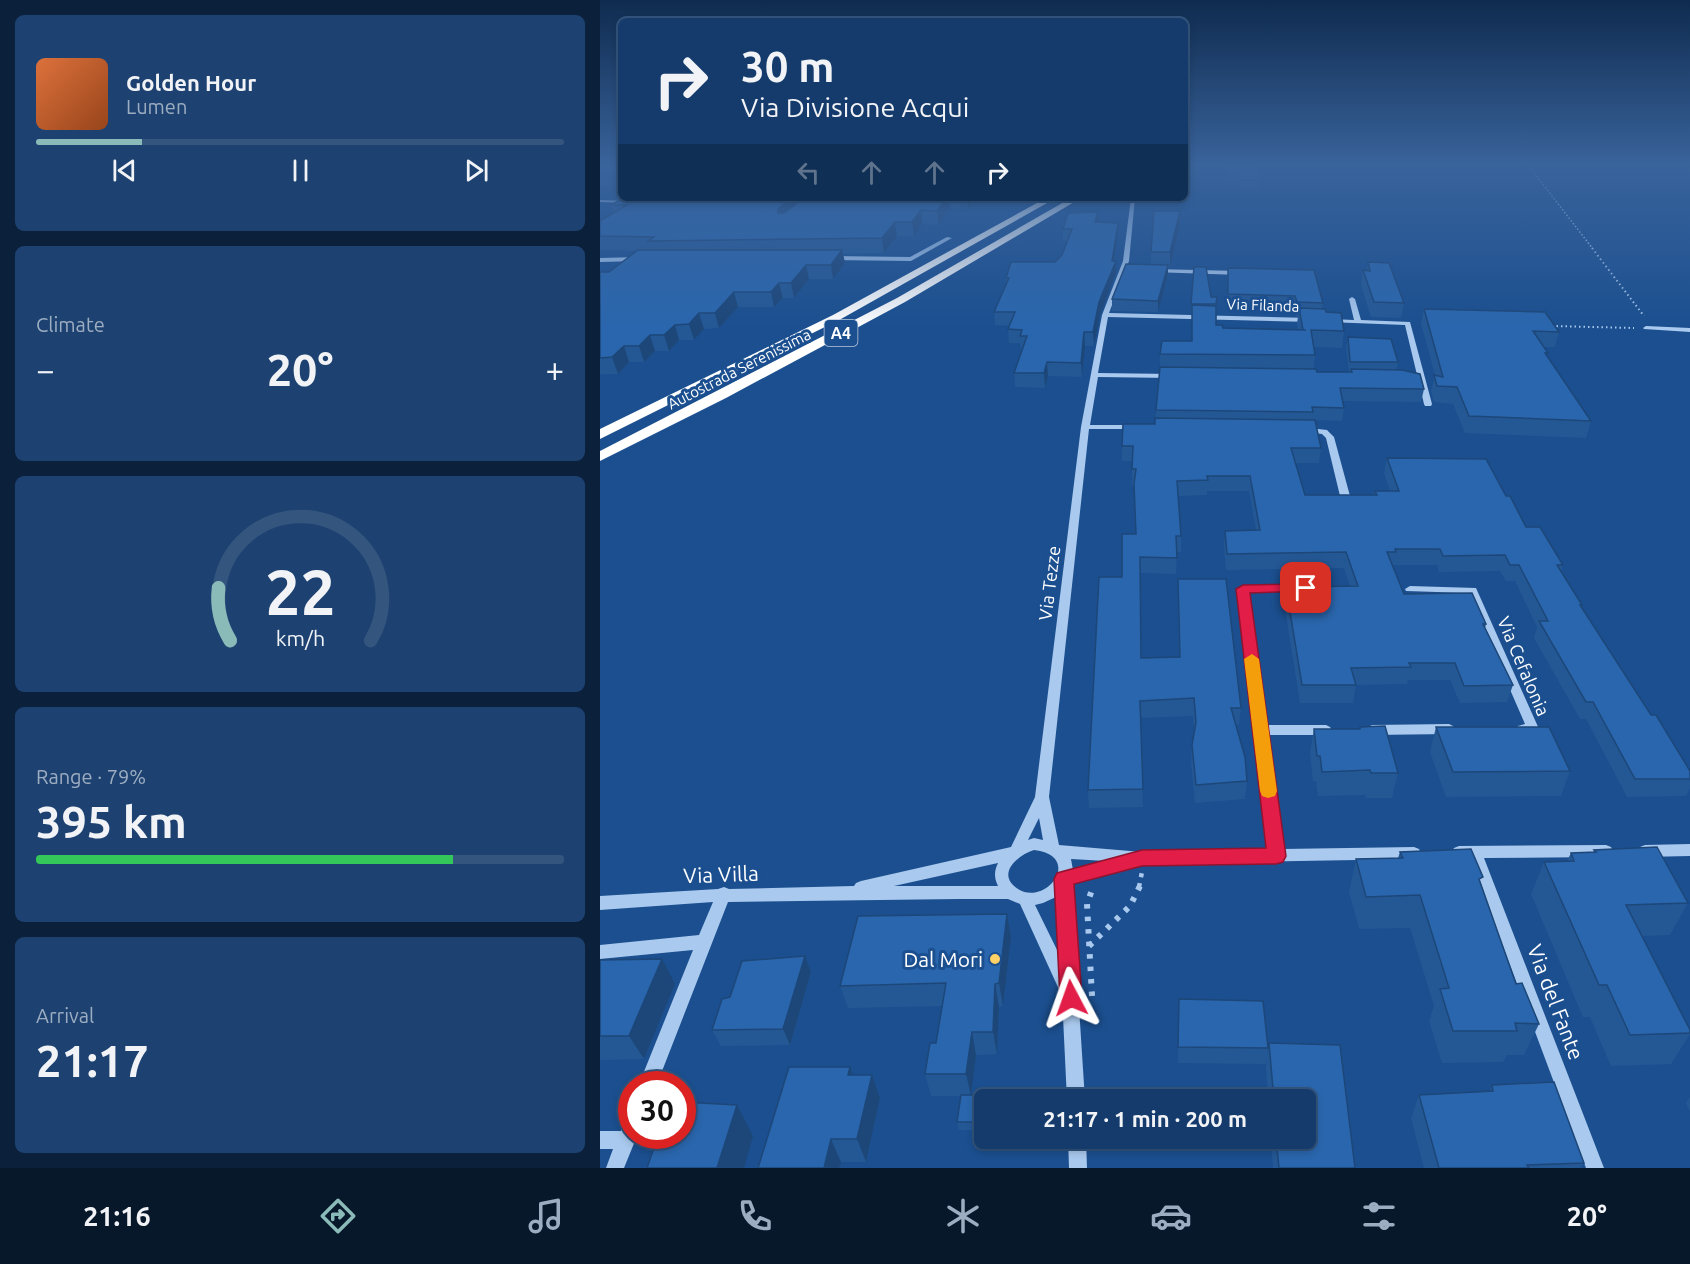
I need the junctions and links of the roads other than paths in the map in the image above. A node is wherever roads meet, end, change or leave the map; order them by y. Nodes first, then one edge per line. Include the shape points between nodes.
1 (1013, 220) edge
2 (1042, 220) edge
3 (1131, 220) edge
4 (949, 238) dead end
5 (827, 258) edge
6 (648, 259) edge
7 (600, 260) edge
8 (1123, 270) junction
9 (1134, 270) edge
10 (1145, 270) edge
11 (1246, 273) edge
12 (1352, 299) dead end
13 (1105, 315) junction
14 (1358, 321) junction
15 (1646, 328) road end
16 (1690, 330) edge
17 (1094, 375) junction
18 (1183, 377) edge
19 (1409, 378) edge
20 (1421, 378) junction
21 (1428, 404) dead end
22 (1085, 427) junction
23 (1141, 427) edge
24 (1288, 429) edge
25 (600, 435) edge
26 (600, 457) edge
27 (1345, 496) edge
28 (1317, 588) edge
29 (1410, 589) dead end
30 (1462, 729) edge
31 (1510, 729) edge
32 (1261, 730) junction
33 (1042, 797) junction
34 (1055, 850) junction
35 (1690, 850) edge
36 (1013, 851) junction
37 (1475, 852) junction
38 (1276, 856) junction
39 (1142, 858) junction
40 (1063, 880) junction
41 (843, 891) junction
42 (724, 893) junction
43 (1018, 896) junction
44 (600, 903) edge
45 (705, 942) junction
46 (600, 952) edge
47 (1071, 998) junction
48 (653, 1071) edge
49 (1075, 1089) edge
50 (618, 1136) edge
51 (600, 1140) edge
52 (623, 1149) edge
53 (1077, 1149) edge
54 (615, 1168) edge
55 (1078, 1168) edge
56 (1595, 1168) edge

1 - 25 highway, Autostrada Serenissima / A4 via 837,317
2 - 26 highway, Autostrada Serenissima / A4 via 863,322
3 - 8 street, Via Tezze
4 - 5 street via 911,259
6 - 7 street
8 - 9 street
8 - 13 street, Via Tezze
10 - 11 street
12 - 14 street
13 - 14 street, Via Filanda
13 - 17 street, Via Tezze
14 - 20 street, Via Filanda via 1408,323
15 - 16 street
17 - 18 street
17 - 22 street, Via Tezze
19 - 20 street
20 - 21 street, Via Filanda
22 - 23 street
22 - 33 street, Via Tezze
24 - 27 street via 1311,429 1330,437
28 - 32 street via 1243,589
29 - 31 street, Via Cefalonia via 1472,590 1533,729
30 - 32 street
32 - 38 street
33 - 34 street, Via Tezze
33 - 36 street, Via Tezze
34 - 36 street via 1034,844
34 - 39 street
34 - 40 street via 1064,860
35 - 37 street
36 - 41 street, Via Villa
36 - 43 street via 1000,874 1003,884
37 - 38 street
37 - 56 street, Via del Fante
38 - 39 street
39 - 40 street
40 - 43 street via 1048,895
40 - 47 street
41 - 42 street, Via Villa
41 - 43 street, Via Villa
42 - 44 street, Via Villa
42 - 45 street
43 - 47 street
45 - 46 street
45 - 48 street
47 - 49 street
50 - 51 street
52 - 54 street
53 - 55 street

